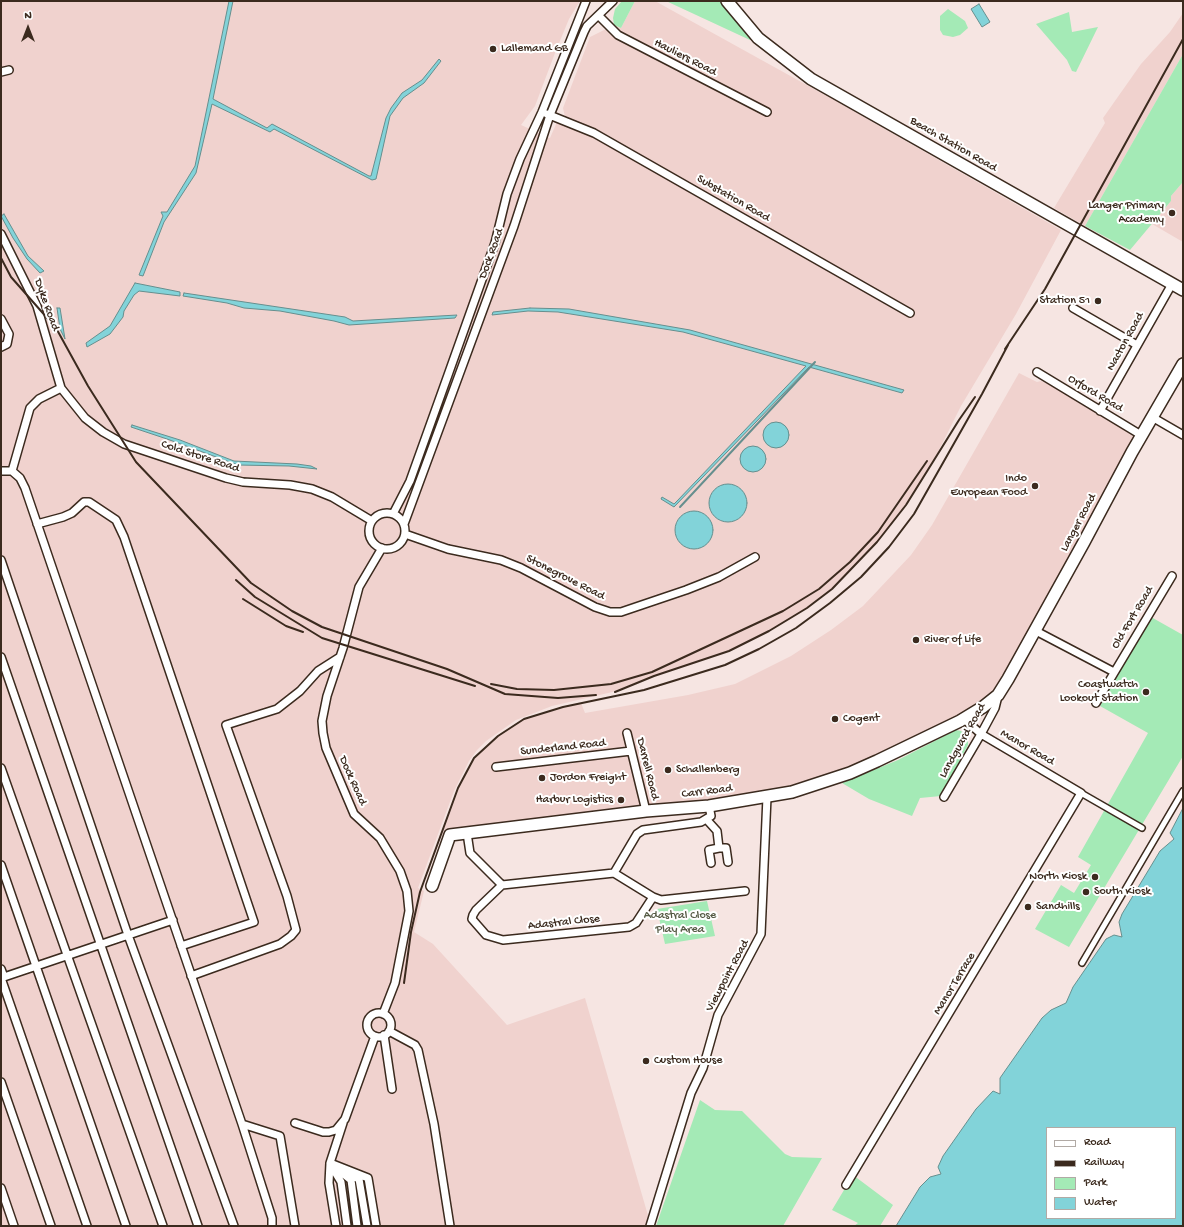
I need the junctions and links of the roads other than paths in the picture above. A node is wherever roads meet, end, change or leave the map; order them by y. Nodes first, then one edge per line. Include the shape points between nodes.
1 (613, 1) edge
2 (727, 1) edge
3 (585, 4) edge
4 (597, 17) junction
5 (9, 70) dead end
6 (1, 72) edge
7 (542, 112) junction
8 (767, 112) dead end
9 (550, 115) junction
10 (1, 234) edge
11 (1172, 284) junction
12 (1183, 290) edge
13 (1073, 308) dead end
14 (910, 313) dead end
15 (1, 319) edge
16 (1137, 345) junction
17 (1, 347) edge
18 (1183, 364) edge
19 (1037, 372) dead end
20 (62, 388) junction
21 (1100, 411) junction
22 (1152, 417) junction
23 (1141, 435) junction
24 (1183, 435) edge
25 (1, 471) edge
26 (12, 471) junction
27 (393, 514) junction
28 (372, 521) junction
29 (37, 524) junction
30 (404, 524) junction
31 (405, 534) junction
32 (382, 548) junction
33 (755, 556) dead end
34 (1, 560) edge
35 (1172, 576) dead end
36 (1034, 630) junction
37 (1, 657) edge
38 (340, 657) junction
39 (1114, 672) junction
40 (998, 694) junction
41 (1096, 703) dead end
42 (964, 719) junction
43 (627, 733) dead end
44 (981, 734) junction
45 (631, 751) junction
46 (496, 767) dead end
47 (1, 768) edge
48 (1183, 791) edge
49 (1081, 793) junction
50 (767, 797) junction
51 (944, 797) dead end
52 (709, 806) junction
53 (646, 811) junction
54 (707, 820) junction
55 (1142, 828) dead end
56 (467, 833) junction
57 (719, 848) junction
58 (728, 862) dead end
59 (711, 863) dead end
60 (1, 865) edge
61 (614, 873) junction
62 (502, 885) junction
63 (432, 886) dead end
64 (745, 891) dead end
65 (652, 897) junction
66 (173, 920) junction
67 (128, 935) junction
68 (100, 945) junction
69 (181, 946) junction
70 (68, 956) junction
71 (1082, 963) dead end
72 (36, 966) junction
73 (1, 969) edge
74 (191, 976) junction
75 (2, 978) edge
76 (383, 1014) junction
77 (387, 1033) junction
78 (375, 1036) junction
79 (1, 1082) edge
80 (392, 1089) dead end
81 (345, 1119) junction
82 (295, 1123) dead end
83 (242, 1124) junction
84 (330, 1163) junction
85 (846, 1185) dead end
86 (1, 1188) edge
87 (14, 1226) edge
88 (51, 1226) edge
89 (87, 1226) edge
90 (126, 1226) edge
91 (163, 1226) edge
92 (198, 1226) edge
93 (234, 1226) edge
94 (272, 1226) edge
95 (295, 1226) edge
96 (336, 1226) edge
97 (347, 1226) edge
98 (354, 1226) edge
99 (358, 1226) edge
100 (366, 1226) edge
101 (376, 1226) edge
102 (450, 1226) edge
103 (650, 1226) edge

1 - 4 street, Dock Road
2 - 11 main road, Beach Station Road via 758,38 811,79
3 - 4 street, Hauliers Road via 586,15 589,18
3 - 7 street, Dock Road
4 - 8 street, Hauliers Road via 618,35
4 - 9 street, Dock Road via 584,32
5 - 6 street
7 - 9 street, Substation Road
7 - 27 street, Dock Road via 507,194 495,243 410,481
9 - 14 street, Substation Road via 594,133
9 - 30 street, Dock Road via 514,226
10 - 20 street, Dyke Road via 37,306
11 - 12 main road, Beach Station Road
11 - 16 street, Nacton Road
13 - 16 street
15 - 17 street via 9,334 7,344
16 - 21 street, Nacton Road
18 - 22 main road, Langer Road
19 - 21 street, Orford Road
20 - 26 street via 39,399 30,408
20 - 28 street, Cold Store Road via 85,418 124,444 226,478 312,489 332,497
21 - 23 street, Orford Road
22 - 23 main road, Langer Road
22 - 24 street
23 - 36 main road, Langer Road
25 - 26 street
26 - 29 street via 20,478 25,488
27 - 28 street via 382,514
27 - 30 street
28 - 32 street via 369,532 372,540
29 - 66 street
29 - 69 street via 63,517 84,502 90,502 116,520 127,544 254,922
30 - 31 street
31 - 32 street via 397,546
31 - 33 street, Stonegrove Road via 448,550 501,560 610,612 621,612 686,590 719,577
32 - 38 street, Dock Road via 359,587
34 - 67 street
35 - 39 street, Old Fort Road
36 - 39 street
36 - 40 main road, Langer Road
37 - 68 street
38 - 74 street via 318,671 300,691 277,709 226,726 287,896 296,930 280,944
38 - 76 street, Dock Road via 322,721 326,748 354,814 380,838 400,871 407,891 408,911 395,983
39 - 41 street, Old Fort Road
40 - 42 main road, Carr Road
40 - 44 street, Landguard Road via 995,708
42 - 44 street, Manor Road
42 - 50 main road, Carr Road via 912,746 850,773 792,792
43 - 45 street, Darrell Road
44 - 49 street, Manor Road
44 - 51 street, Landguard Road
45 - 46 street, Sunderland Road
45 - 53 street, Darrell Road
47 - 70 street
48 - 71 street
49 - 55 street
49 - 85 street, Manor Terrace
50 - 52 main road, Carr Road
50 - 103 street, Viewpoint Road via 761,934 718,1015
52 - 53 main road, Carr Road
52 - 54 street via 710,816
53 - 56 main road, Carr Road
54 - 57 street via 717,831
54 - 61 street via 643,830 637,834
56 - 62 street via 470,853
56 - 63 main road, Carr Road via 450,835
57 - 58 street via 726,848
57 - 59 street via 709,850
60 - 72 street
61 - 62 street
61 - 65 street
62 - 65 street, Adastral Close via 476,910 472,919 486,935 503,940 629,927 636,923
64 - 65 street via 661,900
66 - 67 street
66 - 69 street
67 - 68 street
67 - 93 street
68 - 70 street
68 - 92 street
69 - 74 street
70 - 72 street
70 - 91 street
72 - 75 street
72 - 90 street
73 - 75 street
74 - 83 street
75 - 89 street
76 - 77 street via 389,1020
76 - 78 street via 374,1014 368,1020 368,1031
77 - 78 street
77 - 80 street
77 - 102 street via 415,1045 418,1050 434,1124
78 - 81 street
79 - 88 street
81 - 82 street via 336,1130 329,1132
81 - 84 street
83 - 94 street via 272,1218
83 - 95 street via 280,1136
84 - 96 street via 329,1183
84 - 97 street via 341,1182
84 - 98 street via 346,1180
84 - 99 street via 350,1180
84 - 100 street via 359,1179
84 - 101 street via 368,1178
86 - 87 street

